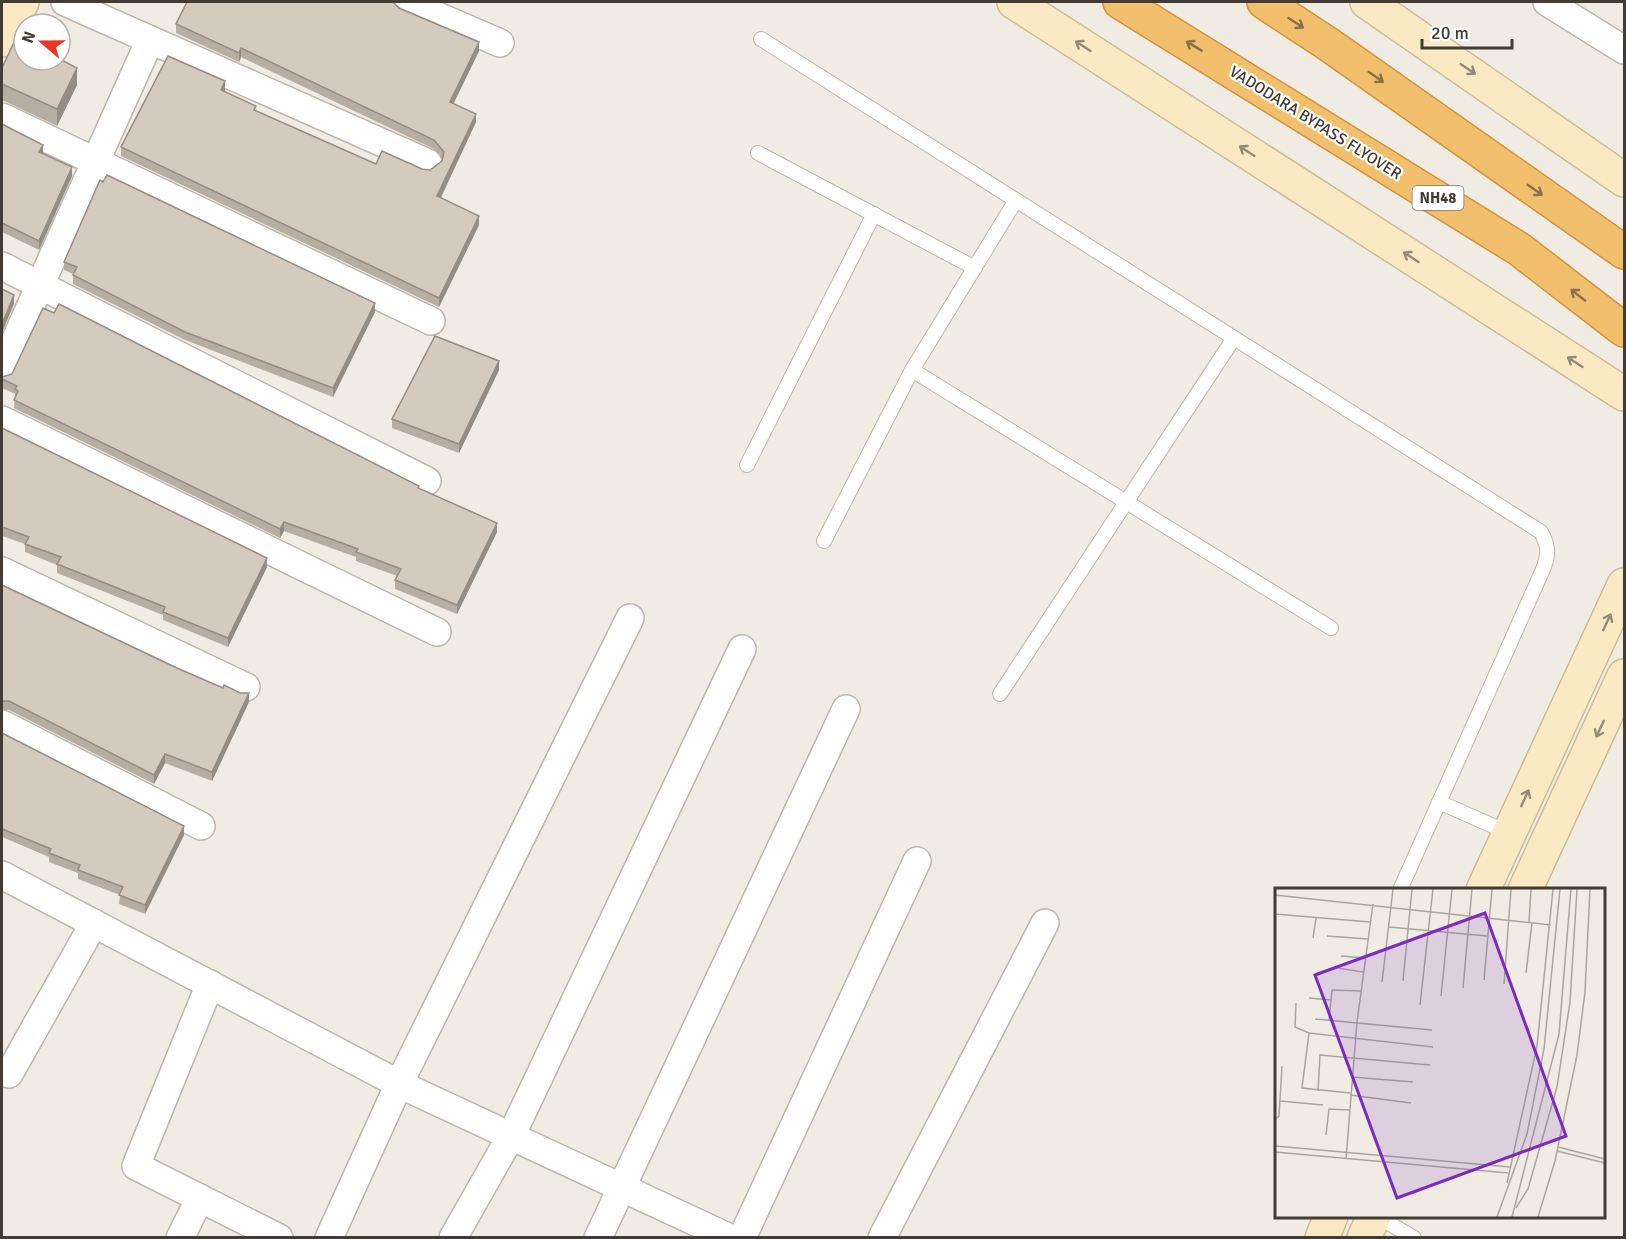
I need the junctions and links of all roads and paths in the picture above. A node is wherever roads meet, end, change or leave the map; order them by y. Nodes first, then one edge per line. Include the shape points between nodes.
1 (22, 2) edge
2 (65, 2) edge
3 (405, 2) edge
4 (1014, 2) edge
5 (1120, 2) edge
6 (1264, 2) edge
7 (1367, 2) edge
8 (1547, 2) edge
9 (761, 39) dead end
10 (2, 40) edge
11 (150, 40) junction
12 (500, 44) dead end
13 (1624, 50) edge
14 (2, 117) edge
15 (758, 153) dead end
16 (96, 162) junction
17 (428, 163) dead end
18 (1624, 180) edge
19 (1016, 200) junction
20 (874, 214) junction
21 (1624, 252) edge
22 (2, 266) edge
23 (975, 268) junction
24 (41, 286) junction
25 (431, 321) dead end
26 (1624, 330) edge
27 (1234, 338) junction
28 (2, 370) edge
29 (912, 370) junction
30 (1624, 393) edge
31 (2, 420) edge
32 (747, 465) dead end
33 (427, 481) dead end
34 (1126, 503) junction
35 (824, 541) dead end
36 (2, 571) edge
37 (1624, 585) edge
38 (630, 618) dead end
39 (1331, 628) dead end
40 (437, 632) dead end
41 (742, 649) dead end
42 (1624, 676) edge
43 (246, 687) dead end
44 (1000, 694) dead end
45 (846, 709) dead end
46 (2, 724) edge
47 (1439, 802) junction
48 (201, 826) dead end
49 (1509, 833) junction
50 (917, 861) dead end
51 (4, 882) edge
52 (1401, 888) edge
53 (1484, 888) edge
54 (1526, 888) edge
55 (94, 923) junction
56 (1045, 923) dead end
57 (210, 984) junction
58 (9, 1074) dead end
59 (399, 1084) junction
60 (512, 1134) junction
61 (621, 1186) junction
62 (200, 1198) junction
63 (1330, 1218) edge
64 (1374, 1218) edge
65 (1379, 1218) edge
66 (180, 1238) edge
67 (279, 1238) edge
68 (329, 1238) edge
69 (453, 1238) edge
70 (598, 1238) edge
71 (730, 1238) edge
72 (742, 1238) edge
73 (882, 1238) edge
74 (1322, 1238) edge
75 (1364, 1238) edge
76 (1414, 1238) edge

1 - 10 street
2 - 11 street
3 - 12 street
30 -> 4 street
26 -> 5 highway, VADODARA BYPASS FLYOVER / NH48 via 1519,249
6 -> 21 highway
7 -> 18 street
8 - 13 street
9 - 19 lane
11 - 16 street
11 - 17 street
14 - 16 street
15 - 20 lane
16 - 24 street
16 - 25 street
19 - 23 lane
19 - 27 lane
20 - 23 lane
20 - 32 lane
22 - 24 street
23 - 29 lane
24 - 28 street
24 - 33 street
27 - 34 lane
27 - 47 lane via 1541,532 1547,543 1549,554 1544,567
29 - 34 lane
29 - 35 lane
31 - 40 street
34 - 39 lane
34 - 44 lane
36 - 43 street
49 -> 37 street
38 - 59 street
41 - 60 street
42 -> 54 street
45 - 61 street
46 - 48 street
47 - 49 lane
47 - 52 lane
49 - 53 street
50 - 72 street
51 - 55 street
55 - 57 street
55 - 58 street
56 - 73 street
57 - 59 street
57 - 62 street via 136,1166
59 - 60 street
59 - 68 street
60 - 61 street
60 - 69 street
61 - 70 street
61 - 71 street
62 - 66 street
62 - 67 street
63 - 74 street
64 - 75 street
65 - 76 lane

